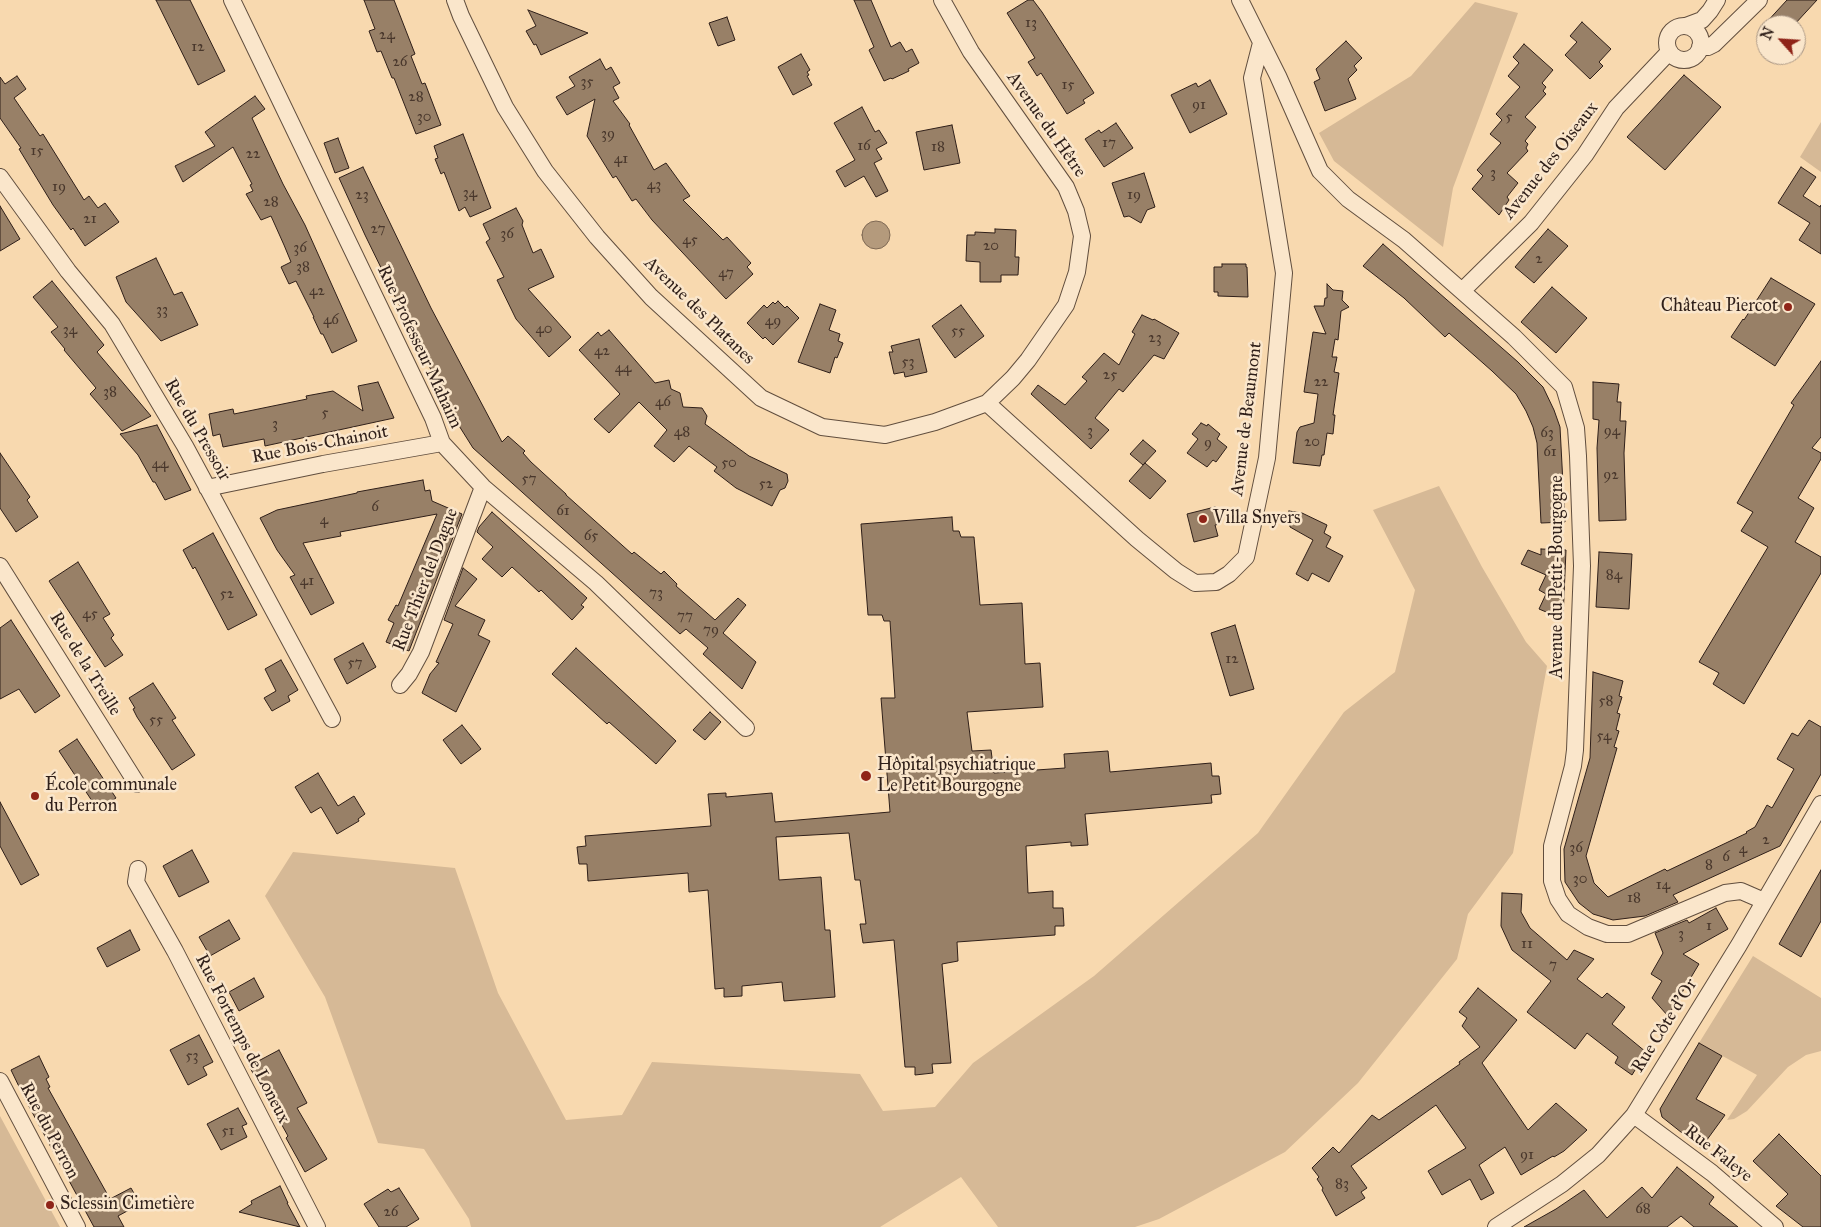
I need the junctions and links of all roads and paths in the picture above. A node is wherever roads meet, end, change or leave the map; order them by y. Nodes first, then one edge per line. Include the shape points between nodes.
1 (232, 0) edge
2 (456, 0) edge
3 (942, 0) edge
4 (1240, 0) edge
5 (1717, 0) edge
6 (1759, 0) edge
7 (1686, 26) junction
8 (1261, 43) junction
9 (1700, 47) junction
10 (1669, 52) junction
11 (0, 177) edge
12 (1462, 291) junction
13 (1028, 360) joint
14 (987, 402) junction
15 (442, 443) junction
16 (483, 486) junction
17 (207, 488) junction
18 (0, 566) edge
19 (400, 685) dead end
20 (332, 719) dead end
21 (746, 728) dead end
22 (137, 784) dead end
23 (1821, 804) edge
24 (138, 869) dead end
25 (1764, 901) junction
26 (0, 1081) edge
27 (1634, 1115) junction
28 (77, 1227) edge
29 (317, 1227) edge
30 (1496, 1227) edge
31 (1775, 1227) edge

1 - 15 street, Rue Professeur Mahaim via 433,418
2 - 14 street, Avenue des Platanes via 505,107 545,171 597,237 651,297 761,398 822,427 885,435 935,422
3 - 13 street, Avenue du Hêtre via 971,52 1066,187 1082,236 1066,304
4 - 8 street, Avenue du Petit-Bourgogne
5 - 7 street via 1702,20
6 - 9 street via 1714,44
7 - 9 street via 1699,35
7 - 10 street via 1671,32 1667,42
8 - 12 street, Avenue du Petit-Bourgogne via 1320,171 1348,199 1404,240
8 - 14 street, Avenue de Beaumont via 1252,78 1284,273 1267,458 1246,557 1216,582 1195,583 1176,572
9 - 10 street via 1694,57 1687,60
10 - 12 street, Avenue des Oiseaux via 1616,108 1531,223
11 - 17 street, Rue du Pressoir via 68,272 112,324
12 - 25 street, Avenue du Petit-Bourgogne via 1564,387 1576,428 1582,566 1577,714 1573,766 1552,846 1552,881 1558,899 1568,914 1607,934 1628,934 1725,893 1740,891
13 - 14 street, Avenue des Platanes
15 - 16 street, Rue Professeur Mahaim
15 - 17 street, Rue Bois-Chainoit
16 - 19 street, Rue Thier del Dague via 421,652
16 - 21 street, Rue Professeur Mahaim via 596,584
17 - 20 street, Rue du Pressoir
18 - 22 street, Rue de la Treille
23 - 25 street, Rue Côte d'Or
24 - 29 street, Rue Fortemps de Loneux via 136,882
25 - 27 street, Rue Côte d'Or
26 - 28 street, Rue du Perron
27 - 30 street, Rue Côte d'Or via 1598,1155 1562,1184
27 - 31 street, Rue Faleye

